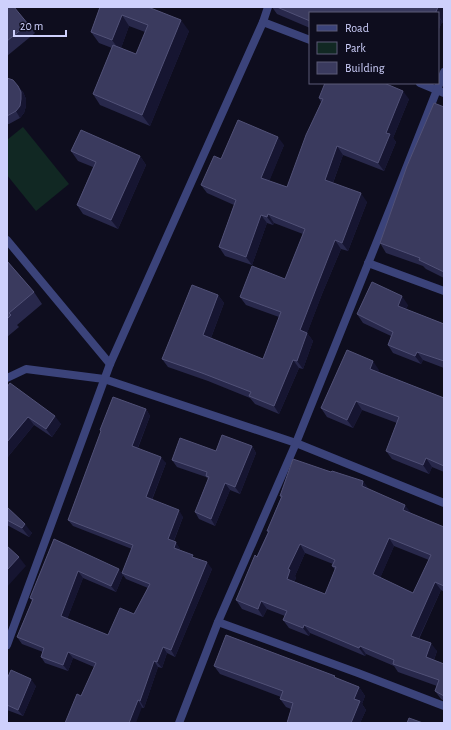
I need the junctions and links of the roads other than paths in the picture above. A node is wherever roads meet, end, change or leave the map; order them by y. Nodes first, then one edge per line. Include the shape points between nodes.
1 (268, 7) edge
2 (263, 22) junction
3 (309, 40) edge
4 (444, 72) edge
5 (422, 84) edge
6 (440, 91) edge
7 (7, 240) edge
8 (368, 263) junction
9 (444, 291) edge
10 (110, 364) junction
11 (7, 378) edge
12 (104, 379) junction
13 (296, 443) junction
14 (444, 503) edge
15 (218, 622) junction
16 (7, 645) edge
17 (444, 706) edge
18 (179, 723) edge

1 - 2 street
2 - 3 street
2 - 10 street
4 - 6 street
5 - 6 street
6 - 8 street
7 - 10 street
8 - 9 street
8 - 13 street
10 - 12 street
11 - 12 street via 26,369
12 - 13 street
12 - 16 street
13 - 14 street
13 - 15 street
15 - 17 street
15 - 18 street

